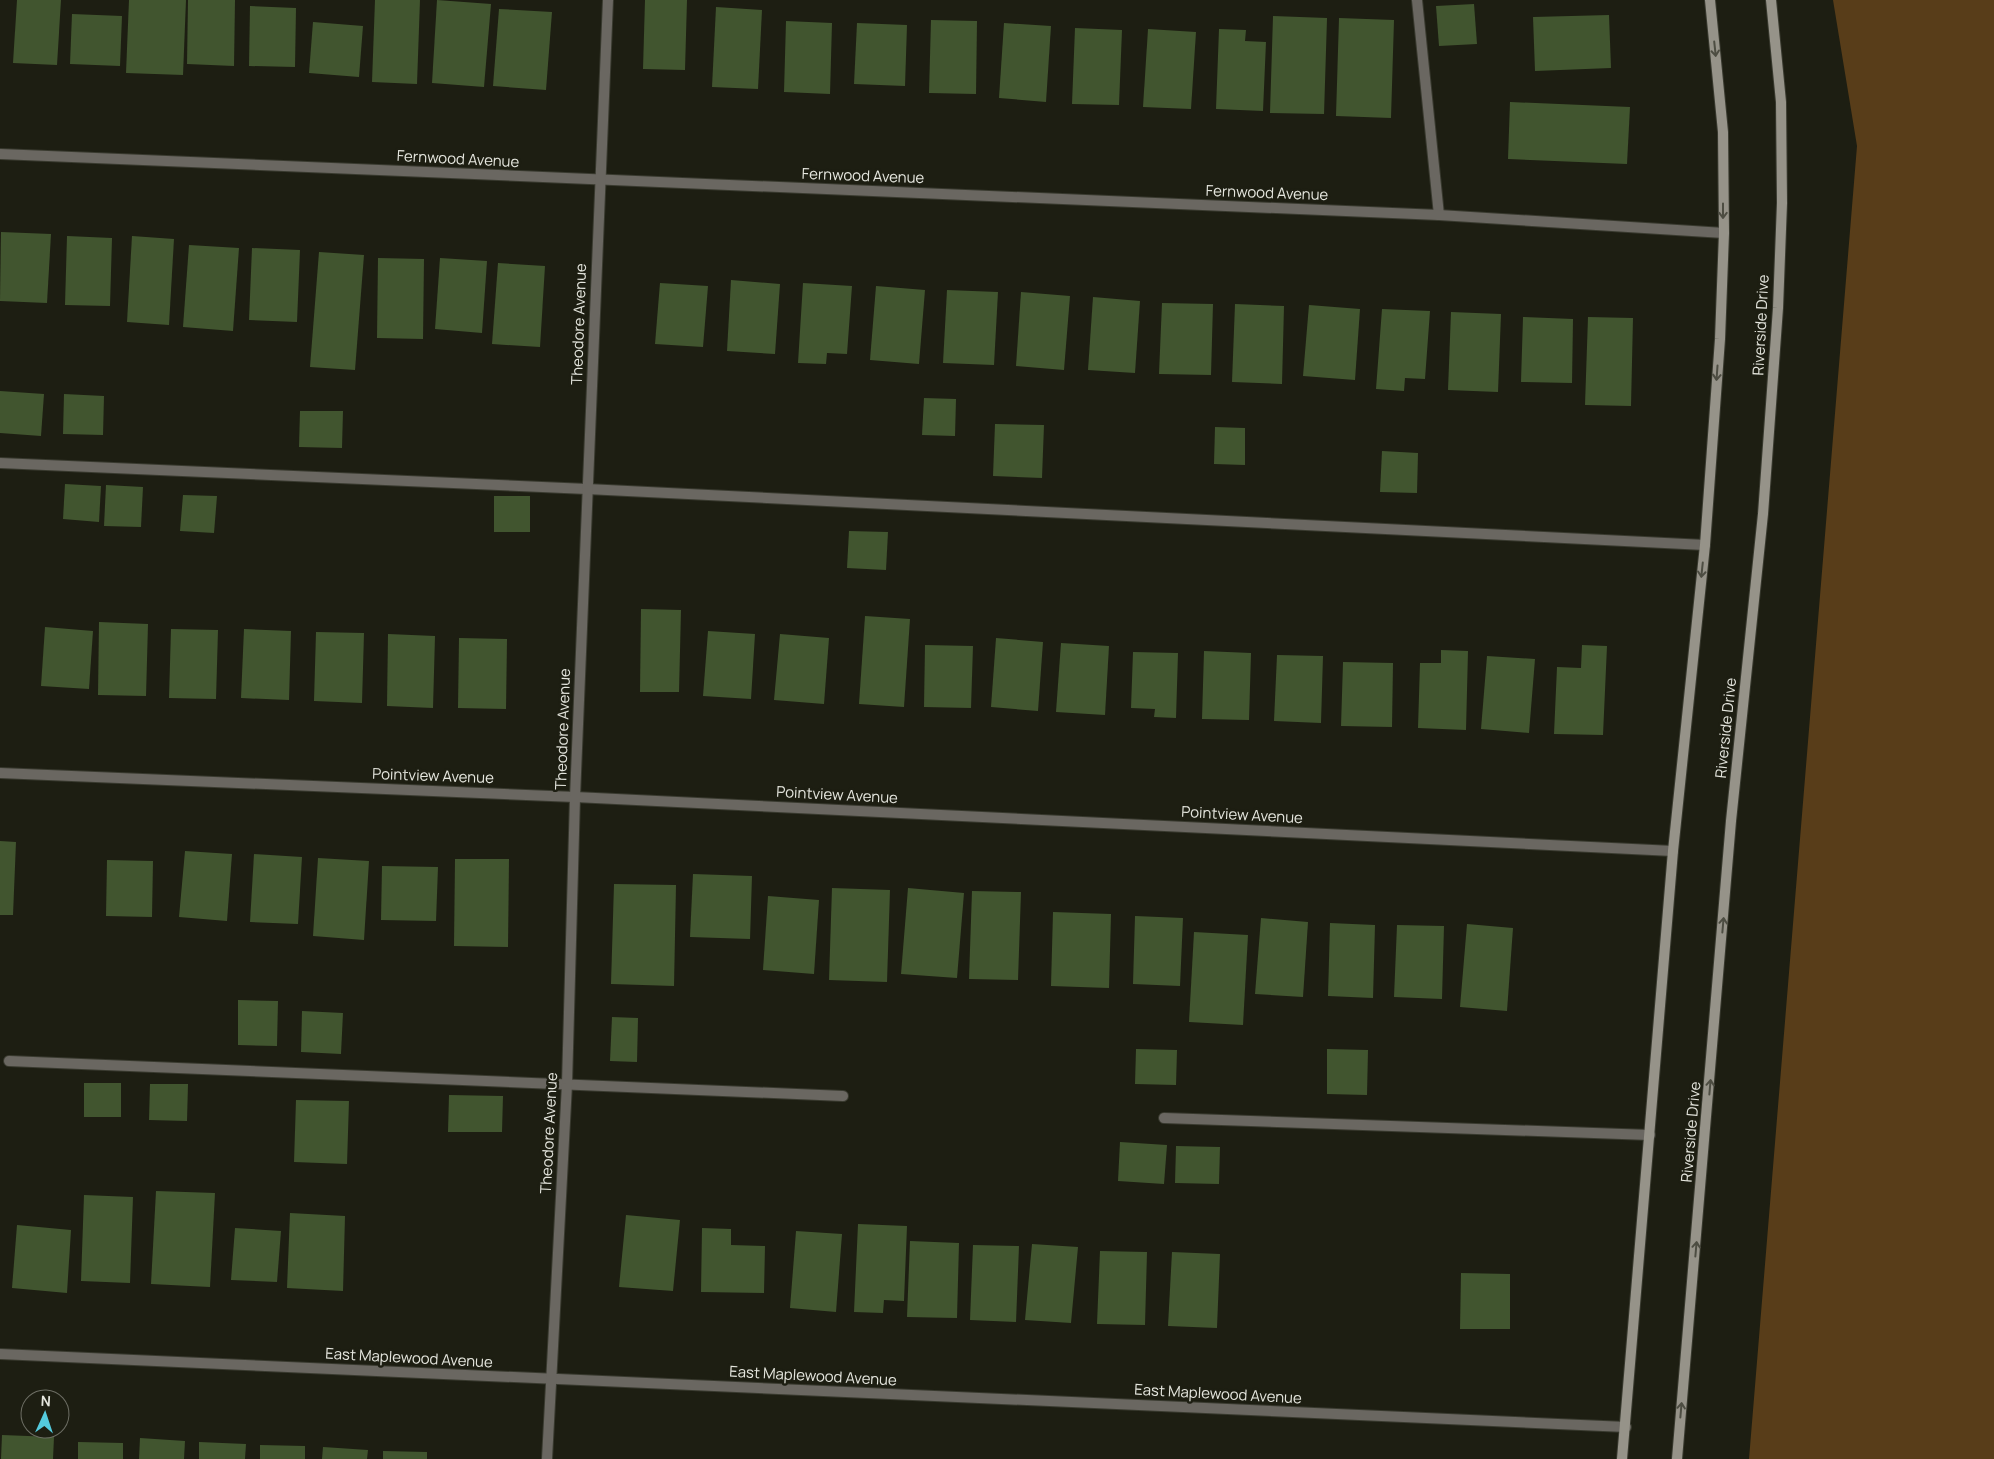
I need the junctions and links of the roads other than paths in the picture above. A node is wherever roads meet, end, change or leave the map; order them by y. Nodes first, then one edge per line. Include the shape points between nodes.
1 (608, 0) edge
2 (1417, 0) edge
3 (1710, 0) edge
4 (1772, 0) edge
5 (0, 154) edge
6 (600, 181) junction
7 (1439, 215) junction
8 (1724, 233) junction
9 (0, 464) edge
10 (587, 489) junction
11 (1705, 545) junction
12 (0, 773) edge
13 (575, 797) junction
14 (1673, 851) junction
15 (9, 1060) dead end
16 (567, 1084) junction
17 (844, 1096) dead end
18 (1164, 1118) dead end
19 (1650, 1135) junction
20 (0, 1354) edge
21 (550, 1379) junction
22 (1626, 1427) junction
23 (546, 1459) edge
24 (1622, 1459) edge
25 (1677, 1459) edge

1 - 6 street, Theodore Avenue
2 - 7 street
3 -> 8 main road via 1723,132
25 -> 4 main road, Riverside Drive via 1731,821 1763,514 1778,308 1781,102
5 - 6 street, Fernwood Avenue
6 - 7 street, Fernwood Avenue
6 - 10 street, Theodore Avenue
7 - 8 street, Fernwood Avenue
8 -> 11 main road
9 - 10 street
10 - 11 street
10 - 13 street, Theodore Avenue
11 -> 14 main road
12 - 13 street, Pointview Avenue
13 - 14 street, Pointview Avenue
13 - 16 street, Theodore Avenue
14 - 19 main road
15 - 16 street
16 - 17 street
16 - 21 street, Theodore Avenue
18 - 19 street
19 - 22 main road
20 - 21 street, East Maplewood Avenue
21 - 22 street, East Maplewood Avenue
21 - 23 street, Theodore Avenue
22 - 24 main road

